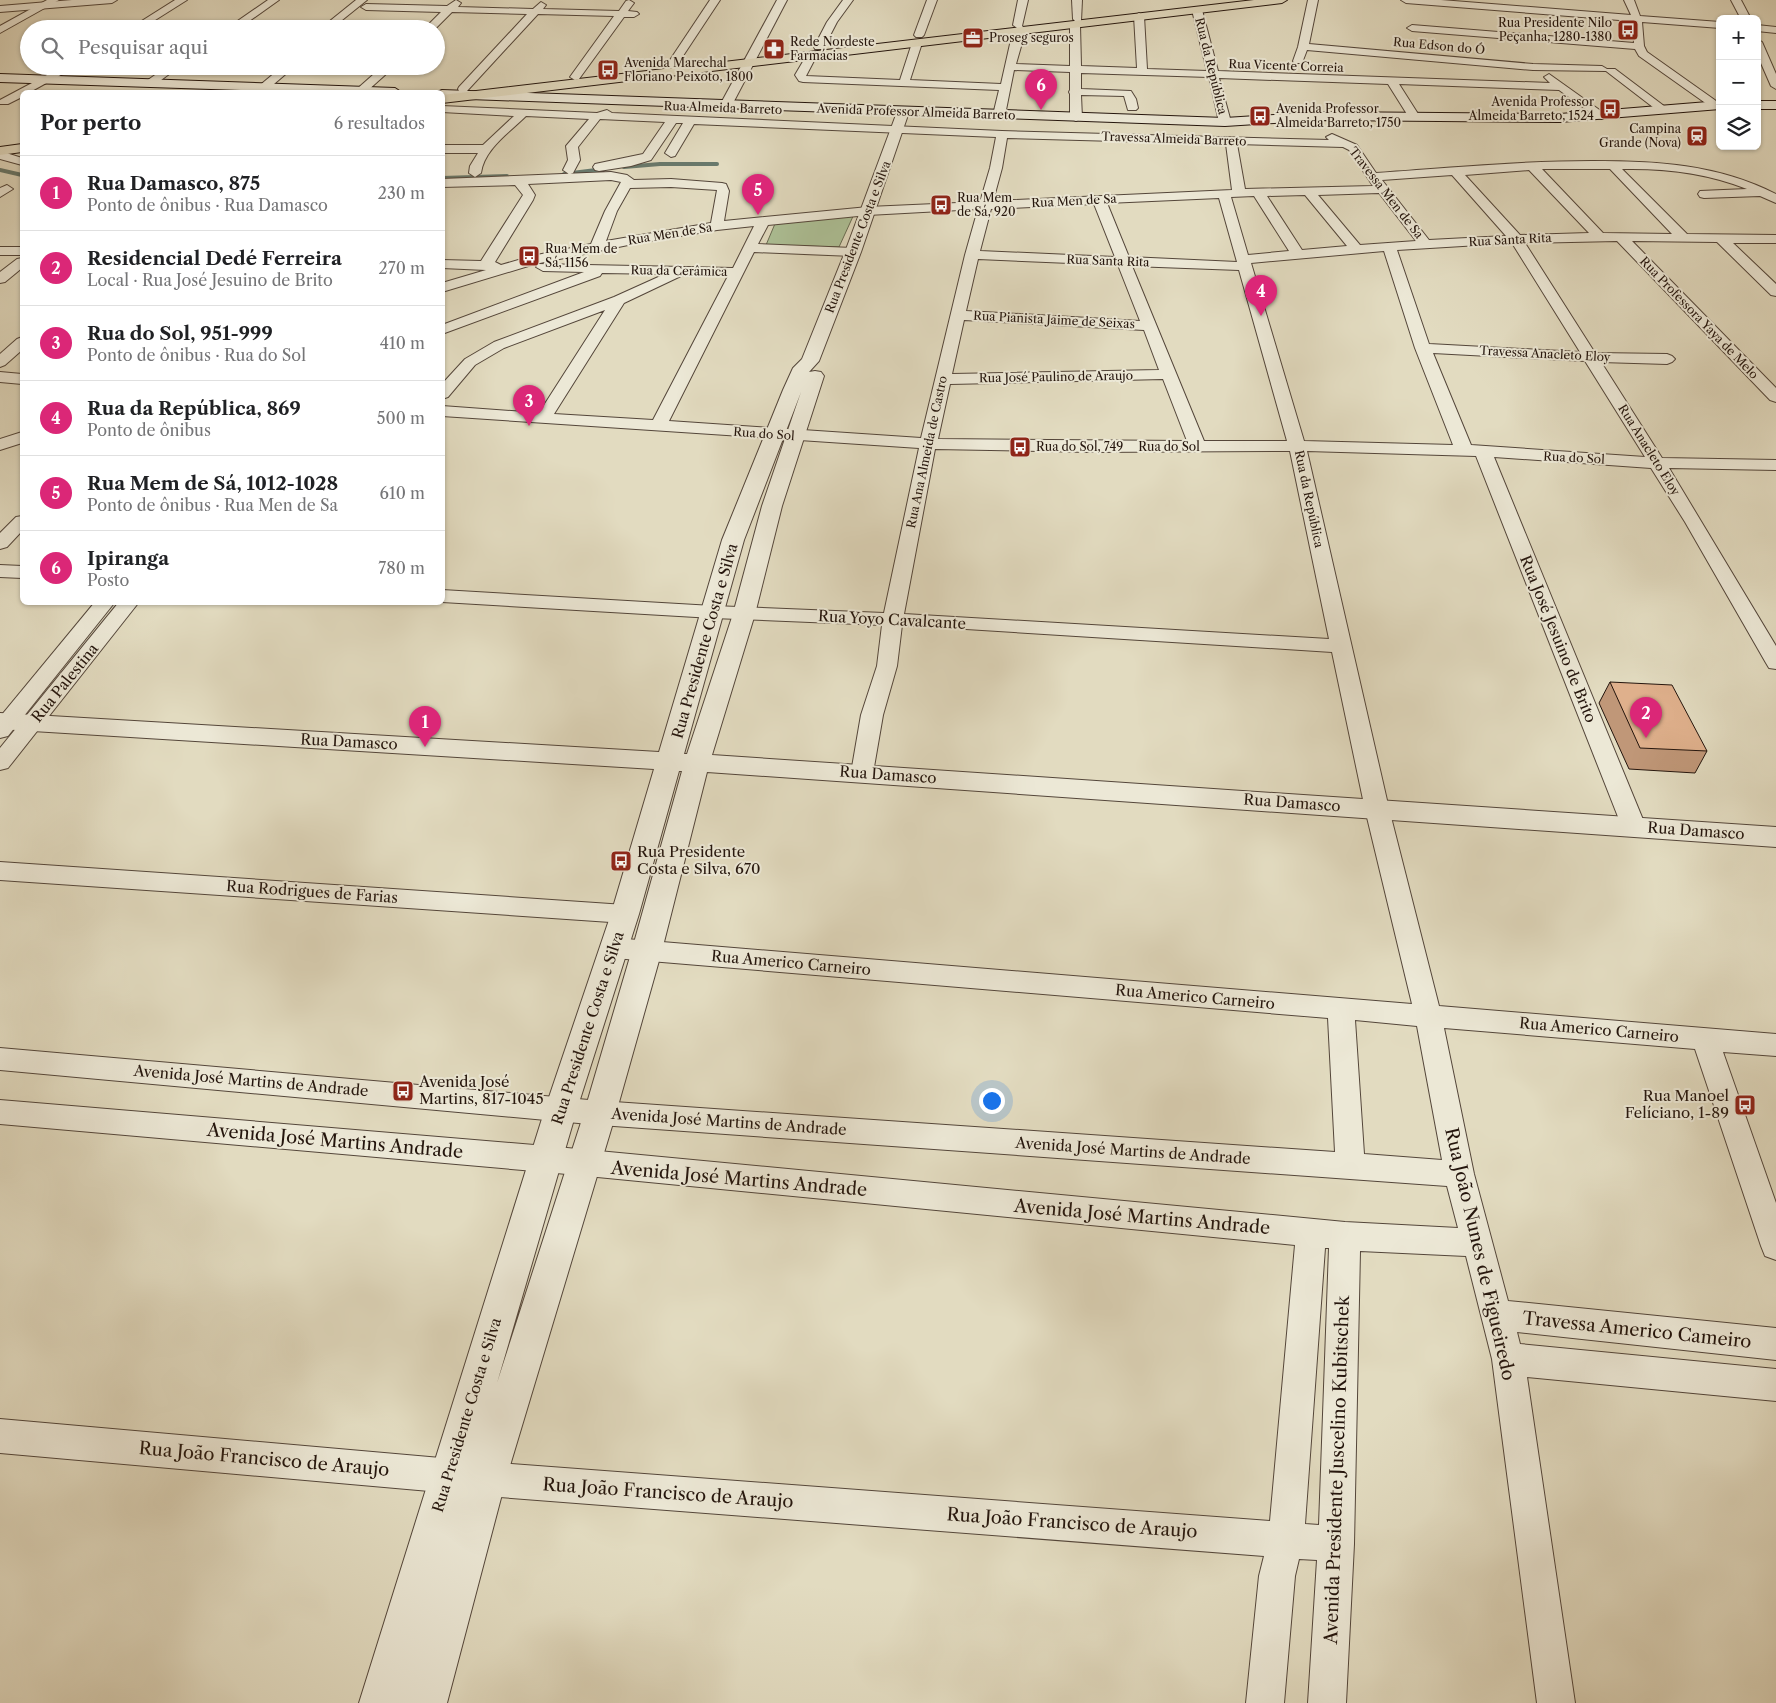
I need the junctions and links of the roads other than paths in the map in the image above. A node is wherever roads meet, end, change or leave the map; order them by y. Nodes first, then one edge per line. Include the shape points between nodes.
1 (69, 0) edge
2 (112, 0) edge
3 (169, 0) edge
4 (182, 0) edge
5 (274, 0) edge
6 (374, 0) edge
7 (459, 0) edge
8 (546, 0) edge
9 (715, 0) edge
10 (782, 0) edge
11 (848, 0) edge
12 (932, 0) edge
13 (1023, 0) edge
14 (1077, 0) edge
15 (1239, 0) edge
16 (1282, 0) edge
17 (1312, 0) edge
18 (1406, 0) edge
19 (1419, 0) edge
20 (1629, 0) edge
21 (1736, 0) edge
22 (104, 1) edge
23 (49, 3) edge
24 (364, 4) edge
25 (1198, 5) edge
26 (1524, 5) edge
27 (0, 9) edge
28 (450, 9) junction
29 (535, 11) junction
30 (1139, 11) junction
31 (621, 14) junction
32 (632, 14) edge
33 (1744, 15) edge
34 (1636, 19) junction
35 (137, 20) edge
36 (149, 20) edge
37 (244, 20) edge
38 (339, 20) edge
39 (347, 20) edge
40 (438, 20) edge
41 (1076, 22) junction
42 (1716, 25) edge
43 (1019, 28) junction
44 (1761, 28) edge
45 (0, 30) edge
46 (1776, 30) edge
47 (1411, 34) junction
48 (918, 39) junction
49 (1303, 46) junction
50 (1639, 46) junction
51 (815, 51) junction
52 (1761, 51) edge
53 (749, 60) junction
54 (671, 66) junction
55 (1010, 67) junction
56 (1533, 67) junction
57 (1074, 70) junction
58 (1142, 72) junction
59 (50, 75) edge
60 (55, 75) edge
61 (162, 75) edge
62 (264, 75) edge
63 (279, 75) edge
64 (380, 75) edge
65 (589, 75) junction
66 (1212, 75) junction
67 (575, 77) junction
68 (0, 78) edge
69 (1291, 78) junction
70 (1392, 82) junction
71 (40, 83) junction
72 (904, 83) junction
73 (149, 84) junction
74 (1776, 86) edge
75 (249, 87) junction
76 (1004, 87) junction
77 (1562, 87) junction
78 (263, 88) junction
79 (26, 90) edge
80 (312, 90) edge
81 (363, 90) edge
82 (445, 92) edge
83 (467, 92) junction
84 (1074, 92) junction
85 (20, 93) edge
86 (445, 94) edge
87 (445, 98) edge
88 (2, 102) edge
89 (650, 102) junction
90 (20, 103) edge
91 (1716, 104) edge
92 (726, 105) junction
93 (1716, 105) edge
94 (1761, 105) edge
95 (1776, 105) edge
96 (1132, 108) dead end
97 (1662, 109) junction
98 (445, 110) edge
99 (903, 112) junction
100 (523, 113) junction
101 (999, 115) junction
102 (597, 116) junction
103 (1602, 116) junction
104 (1414, 117) junction
105 (1076, 118) junction
106 (672, 120) junction
107 (691, 120) junction
108 (1225, 122) junction
109 (1242, 122) junction
110 (898, 129) junction
111 (1002, 134) junction
112 (1230, 141) junction
113 (20, 142) edge
114 (1345, 144) junction
115 (0, 145) edge
116 (20, 148) edge
117 (445, 148) edge
118 (487, 149) junction
119 (0, 153) edge
120 (671, 153) dead end
121 (20, 161) edge
122 (1619, 165) junction
123 (1534, 167) junction
124 (569, 170) junction
125 (1455, 171) junction
126 (445, 173) edge
127 (475, 173) junction
128 (1373, 176) junction
129 (519, 181) junction
130 (627, 182) junction
131 (445, 183) edge
132 (1383, 189) junction
133 (1308, 191) junction
134 (1258, 192) junction
135 (1232, 193) junction
136 (1704, 194) dead end
137 (1771, 196) edge
138 (1099, 200) junction
139 (985, 206) junction
140 (868, 211) junction
141 (764, 222) junction
142 (717, 226) junction
143 (658, 236) junction
144 (1600, 237) junction
145 (1683, 237) junction
146 (1622, 238) junction
147 (1721, 239) junction
148 (1517, 240) junction
149 (1776, 240) edge
150 (1426, 244) junction
151 (597, 247) junction
152 (1389, 247) junction
153 (750, 248) junction
154 (1356, 249) junction
155 (853, 252) junction
156 (972, 254) junction
157 (1298, 254) junction
158 (1124, 262) junction
159 (1244, 262) junction
160 (20, 264) edge
161 (445, 264) edge
162 (486, 265) junction
163 (511, 266) junction
164 (604, 269) junction
165 (684, 271) junction
166 (736, 272) junction
167 (0, 279) edge
168 (445, 287) edge
169 (1776, 292) edge
170 (619, 300) junction
171 (959, 315) junction
172 (1150, 326) junction
173 (445, 329) edge
174 (20, 344) edge
175 (1423, 348) junction
176 (1591, 357) junction
177 (1667, 359) dead end
178 (810, 361) junction
179 (0, 362) edge
180 (1169, 374) junction
181 (0, 377) edge
182 (20, 378) edge
183 (943, 379) junction
184 (445, 391) edge
185 (1776, 398) edge
186 (445, 412) edge
187 (544, 417) junction
188 (658, 427) junction
189 (773, 435) junction
190 (796, 436) junction
191 (20, 438) edge
192 (928, 444) junction
193 (0, 445) edge
194 (1297, 446) junction
195 (1198, 447) junction
196 (1473, 451) junction
197 (1657, 463) junction
198 (1776, 465) edge
199 (20, 523) edge
200 (0, 543) edge
201 (0, 571) edge
202 (20, 572) edge
203 (445, 596) edge
204 (104, 605) edge
205 (127, 605) edge
206 (713, 612) junction
207 (744, 614) junction
208 (893, 619) junction
209 (1341, 646) junction
210 (1776, 663) edge
211 (15, 716) edge
212 (686, 754) junction
213 (0, 763) edge
214 (863, 766) junction
215 (1375, 800) junction
216 (1630, 817) junction
217 (1776, 818) edge
218 (1776, 837) edge
219 (0, 871) edge
220 (625, 914) junction
221 (614, 948) junction
222 (647, 950) junction
223 (1341, 1009) junction
224 (1428, 1016) junction
225 (1705, 1039) junction
226 (1776, 1045) edge
227 (0, 1059) edge
228 (560, 1109) junction
229 (0, 1112) edge
230 (600, 1113) junction
231 (546, 1159) junction
232 (584, 1164) junction
233 (1350, 1166) junction
234 (1459, 1174) junction
235 (1311, 1232) junction
236 (1345, 1236) junction
237 (1477, 1243) junction
238 (1776, 1246) edge
239 (1497, 1315) junction
240 (1776, 1344) edge
241 (1508, 1359) junction
242 (1776, 1385) edge
243 (0, 1436) edge
244 (448, 1476) junction
245 (486, 1479) junction
246 (1286, 1540) junction
247 (1336, 1544) junction
248 (381, 1703) edge
249 (425, 1703) edge
250 (1265, 1703) edge
251 (1327, 1703) edge
252 (1556, 1703) edge

1 - 22 street
2 - 22 street
3 - 35 street
4 - 36 street
5 - 37 street
6 - 24 street
7 - 28 street
8 - 29 street
9 - 54 street
10 - 53 street
11 - 51 street
12 - 48 street
13 - 43 street
14 - 41 street
15 - 25 main road
16 - 25 main road
17 - 49 street
18 - 19 street
19 - 26 street
19 - 47 street
20 - 34 street
21 - 33 street
22 - 23 street
23 - 27 street
23 - 45 street
24 - 28 street
24 - 38 street
24 - 39 street
25 - 30 main road
25 - 66 street, Rua da República
26 - 34 street
28 - 29 street
28 - 40 street
29 - 31 street
29 - 83 street
30 - 41 main road
30 - 58 street
31 - 32 street
31 - 67 street
32 - 65 street
34 - 42 street
34 - 50 street
41 - 43 main road
41 - 57 street
43 - 48 main road
43 - 55 street
44 - 46 street
47 - 49 street, Rua Edson do Ó
47 - 50 street
47 - 56 street, Rua Edson do Ó
48 - 51 main road
48 - 72 street
49 - 69 street
50 - 91 street via 1652,62
51 - 53 main road
51 - 72 street via 800,76 802,79
52 - 74 street
53 - 54 main road
53 - 83 main road
53 - 92 street
54 - 65 main road
55 - 57 street, Rua Vicente Correia
55 - 76 street
56 - 77 street
56 - 97 street, Rua Edson do Ó via 1607,70
57 - 58 street, Rua Vicente Correia
57 - 84 street
58 - 66 street, Rua Vicente Correia
59 - 71 street
60 - 71 street
61 - 73 street
62 - 75 street
63 - 78 street
64 - 81 street
65 - 67 main road
66 - 69 street, Rua Vicente Correia
66 - 108 street, Rua da República
67 - 83 main road
68 - 71 street
69 - 70 street, Rua Vicente Correia
70 - 77 street, Rua Vicente Correia
70 - 104 street
71 - 73 street
71 - 79 street
72 - 76 street
73 - 75 street
75 - 78 street
76 - 101 street
77 - 103 street
78 - 80 street
82 - 83 main road
83 - 86 street, Avenida Professor Almeida Barreto
83 - 87 main road
83 - 89 street, Avenida Professor Almeida Barreto
84 - 96 street via 1127,93
84 - 105 street
85 - 88 street
88 - 90 street
89 - 92 street, Avenida Professor Almeida Barreto
89 - 102 street
92 - 99 street, Avenida Professor Almeida Barreto
93 - 97 street, Avenida Professor Almeida Barreto
94 - 95 street
97 - 103 street, Avenida Professor Almeida Barreto
98 - 100 street, Rua Almeida Barreto
99 - 101 street, Avenida Professor Almeida Barreto
99 - 110 street, Rua Presidente Costa e Silva
100 - 102 street, Rua Almeida Barreto
100 - 118 street
101 - 105 street, Avenida Professor Almeida Barreto
102 - 106 street, Rua Almeida Barreto
102 - 124 street via 572,146 574,160
103 - 104 street, Avenida Professor Almeida Barreto
104 - 109 street, Avenida Professor Almeida Barreto via 1324,116
105 - 108 street, Avenida Professor Almeida Barreto
106 - 107 street, Rua Almeida Barreto
106 - 124 street via 650,154 631,162
107 - 110 street, Rua Almeida Barreto
107 - 120 street
108 - 109 street, Avenida Professor Almeida Barreto
109 - 114 street, Travessa Men de Sa via 1277,132 1324,133
110 - 111 street, Rua Almeida Barreto
110 - 140 street, Rua Presidente Costa e Silva
111 - 112 street, Travessa Almeida Barreto
111 - 139 street, Rua Ana Almeida de Castro
112 - 114 street, Travessa Almeida Barreto
112 - 135 street, Rua da República
113 - 115 main road
114 - 128 street, Travessa Men de Sa via 1361,157
116 - 119 main road
117 - 118 street
118 - 127 street via 478,160
119 - 121 street
122 - 123 street via 1596,163
122 - 137 street via 1707,172 1742,182
122 - 145 street via 1616,169
123 - 125 street
123 - 144 street
124 - 127 street
125 - 128 street
125 - 148 street, Rua Anacleto Eloy
126 - 127 street
128 - 132 street, Travessa Men de Sa
129 - 130 street via 618,176
129 - 131 street
129 - 162 street via 529,195
130 - 142 street via 722,187
130 - 151 street
132 - 133 street, Rua Men de Sa
132 - 150 street, Travessa Men de Sa
133 - 134 street, Rua Men de Sa
133 - 154 street
134 - 135 street, Rua Men de Sa
134 - 157 street
135 - 138 street, Rua Men de Sa
135 - 159 street, Rua da República
136 - 137 street
138 - 139 street, Rua Men de Sa
138 - 158 street
139 - 140 street, Rua Men de Sa
139 - 156 street, Rua Ana Almeida de Castro
140 - 141 street, Rua Men de Sa
140 - 155 street, Rua Presidente Costa e Silva
141 - 142 street, Rua Men de Sa
141 - 153 street
142 - 143 street, Rua Men de Sa
143 - 151 street, Rua Men de Sa
143 - 164 street
144 - 146 street, Rua Santa Rita
144 - 148 street, Rua Santa Rita
145 - 146 street, Rua Santa Rita
145 - 147 street, Rua Santa Rita
146 - 185 street, Rua Professora Yaya de Melo
147 - 149 street, Rua Santa Rita
147 - 169 street
148 - 150 street, Rua Santa Rita
148 - 176 street, Rua Anacleto Eloy
150 - 152 street, Rua Santa Rita
151 - 163 street, Rua Men de Sa
152 - 154 street, Rua Santa Rita
152 - 175 street, Rua José Jesuino de Brito
153 - 155 street
153 - 166 street
154 - 157 street, Rua Santa Rita
155 - 178 street, Rua Presidente Costa e Silva
156 - 158 street, Rua Santa Rita
156 - 171 street, Rua Ana Almeida de Castro
157 - 159 street, Rua Santa Rita
158 - 159 street, Rua Santa Rita
158 - 172 street
159 - 194 street, Rua da República
160 - 167 street
161 - 162 street, Rua da Cerâmica
162 - 163 street, Rua da Cerâmica
163 - 164 street, Rua da Cerâmica
163 - 168 street, Rua Men de Sa
164 - 165 street, Rua da Cerâmica
164 - 173 street
165 - 166 street, Rua da Cerâmica
165 - 170 street
166 - 188 street
170 - 184 street via 499,345 470,362
170 - 187 street
171 - 172 street, Rua Pianista Jaime de Seixas
171 - 183 street, Rua Ana Almeida de Castro
172 - 180 street
174 - 179 street
175 - 176 street, Travessa Anacleto Eloy
175 - 196 street, Rua José Jesuino de Brito
176 - 177 street, Travessa Anacleto Eloy
176 - 197 street, Rua Anacleto Eloy
178 - 189 street, Rua Presidente Costa e Silva via 796,379
178 - 190 street, Rua Presidente Costa e Silva via 816,371
180 - 183 street, Rua José Paulino de Araujo
180 - 195 street
181 - 182 street
183 - 192 street, Rua Ana Almeida de Castro
186 - 187 street, Rua do Sol
187 - 188 street, Rua do Sol
188 - 189 street, Rua do Sol
189 - 190 street, Rua do Sol
189 - 206 street, Rua Presidente Costa e Silva via 733,540
190 - 192 street, Rua do Sol
190 - 207 street, Rua Presidente Costa e Silva via 772,506
191 - 193 street
192 - 195 street, Rua do Sol
192 - 208 street, Rua Ana Almeida de Castro
194 - 195 street, Rua do Sol
194 - 196 street, Rua do Sol
194 - 209 street, Rua da República
196 - 197 street, Rua do Sol
196 - 216 street, Rua José Jesuino de Brito
197 - 198 street, Rua do Sol
197 - 210 street, Rua Anacleto Eloy
199 - 200 street
201 - 202 street
203 - 206 street, Rua Yoyo Cavalcante
204 - 211 street, Rua Palestina
205 - 211 street, Rua Palestina
206 - 207 street, Rua Yoyo Cavalcante
206 - 212 street, Rua Presidente Costa e Silva
207 - 208 street, Rua Yoyo Cavalcante
207 - 212 street, Rua Presidente Costa e Silva
208 - 209 street, Rua Yoyo Cavalcante
208 - 214 street, Rua Ana Almeida de Castro via 887,666 872,714
209 - 215 street, Rua da República
211 - 212 street, Rua Damasco
211 - 213 street, Rua Palestina
212 - 214 street, Rua Damasco
212 - 220 street, Rua Presidente Costa e Silva
212 - 222 street, Rua Presidente Costa e Silva
214 - 215 street, Rua Damasco
215 - 216 street, Rua Damasco
215 - 224 street, Rua João Nunes de Figueiredo
216 - 217 street, Rua Damasco
216 - 218 street, Rua Damasco
219 - 220 street, Rua Rodrigues de Farias
220 - 221 street, Rua Presidente Costa e Silva
221 - 222 street, Rua Americo Carneiro
221 - 228 street, Rua Presidente Costa e Silva
222 - 223 street, Rua Americo Carneiro
222 - 230 street, Rua Presidente Costa e Silva
223 - 224 street, Rua Americo Carneiro
223 - 233 street
224 - 225 street, Rua Americo Carneiro
224 - 234 street, Rua João Nunes de Figueiredo
225 - 226 street, Rua Americo Carneiro
225 - 238 street
227 - 228 street, Avenida José Martins de Andrade
228 - 230 street, Avenida José Martins de Andrade
228 - 231 street, Rua Presidente Costa e Silva
229 - 231 street, Avenida José Martins Andrade
230 - 232 street, Rua Presidente Costa e Silva
230 - 233 street, Avenida José Martins de Andrade
231 - 232 street, Avenida José Martins Andrade
231 - 244 street, Rua Presidente Costa e Silva
232 - 235 street, Avenida José Martins Andrade
232 - 245 street, Rua Presidente Costa e Silva
233 - 234 street, Avenida José Martins de Andrade
234 - 237 street, Rua João Nunes de Figueiredo
235 - 236 street, Avenida José Martins Andrade
235 - 246 street
236 - 237 street, Avenida José Martins Andrade
236 - 247 street, Avenida Presidente Juscelino Kubitschek
237 - 239 street, Rua João Nunes de Figueiredo
239 - 240 street, Travessa Americo Cameiro
239 - 241 street, Rua João Nunes de Figueiredo
241 - 242 street
241 - 252 street, Rua João Nunes de Figueiredo
243 - 244 street, Rua João Francisco de Araujo
244 - 245 street, Rua João Francisco de Araujo
244 - 248 street, Rua Presidente Costa e Silva
245 - 246 street, Rua João Francisco de Araujo
245 - 249 street, Rua Presidente Costa e Silva
246 - 247 street, Rua João Francisco de Araujo
246 - 250 street via 1277,1576
247 - 251 street, Avenida Presidente Juscelino Kubitschek

